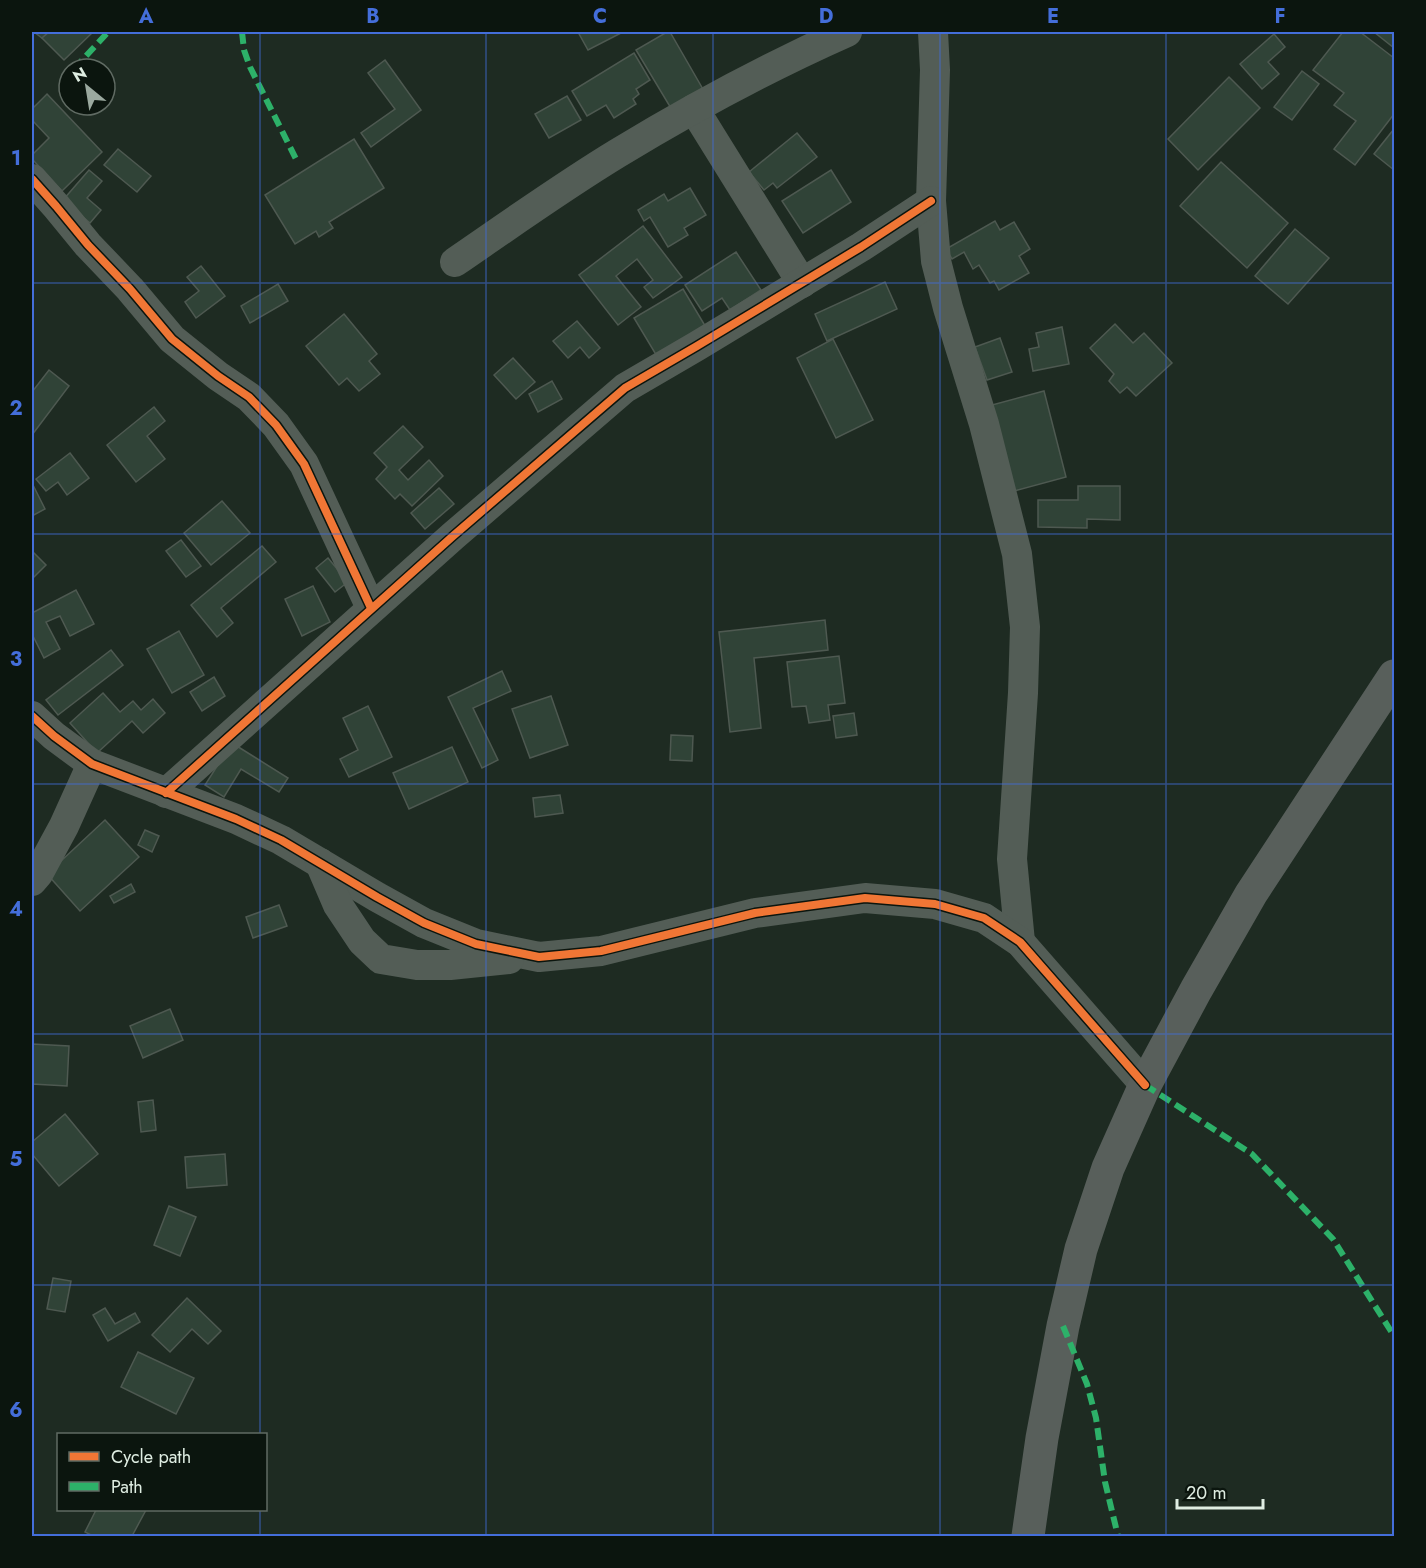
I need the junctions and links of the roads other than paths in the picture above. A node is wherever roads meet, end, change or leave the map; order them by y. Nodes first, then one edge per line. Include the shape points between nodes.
1 (846, 32) edge
2 (933, 32) edge
3 (694, 109) junction
4 (32, 179) edge
5 (931, 201) junction
6 (455, 262) dead end
7 (802, 283) junction
8 (371, 609) junction
9 (1395, 676) edge
10 (32, 716) edge
11 (92, 764) junction
12 (166, 793) junction
13 (320, 863) junction
14 (32, 881) edge
15 (1020, 942) junction
16 (539, 957) junction
17 (1145, 1085) junction
18 (1028, 1536) edge

1 - 3 street
2 - 5 street
3 - 6 street via 539,204
3 - 7 street
4 - 8 street via 172,339 249,397 276,425 304,464
5 - 7 street
5 - 15 street via 936,261 1017,554 1025,627 1012,859
7 - 8 street via 626,388
8 - 12 street
9 - 17 main road via 1251,894
10 - 11 street
11 - 12 street
11 - 14 street via 64,826
12 - 13 street via 236,819
13 - 16 street via 424,922 476,944
13 - 16 street via 338,905 362,941 381,959 450,965
15 - 16 street via 984,918 935,904 865,898 755,913 602,951
15 - 17 street
17 - 18 main road via 1108,1168 1081,1249 1042,1438

